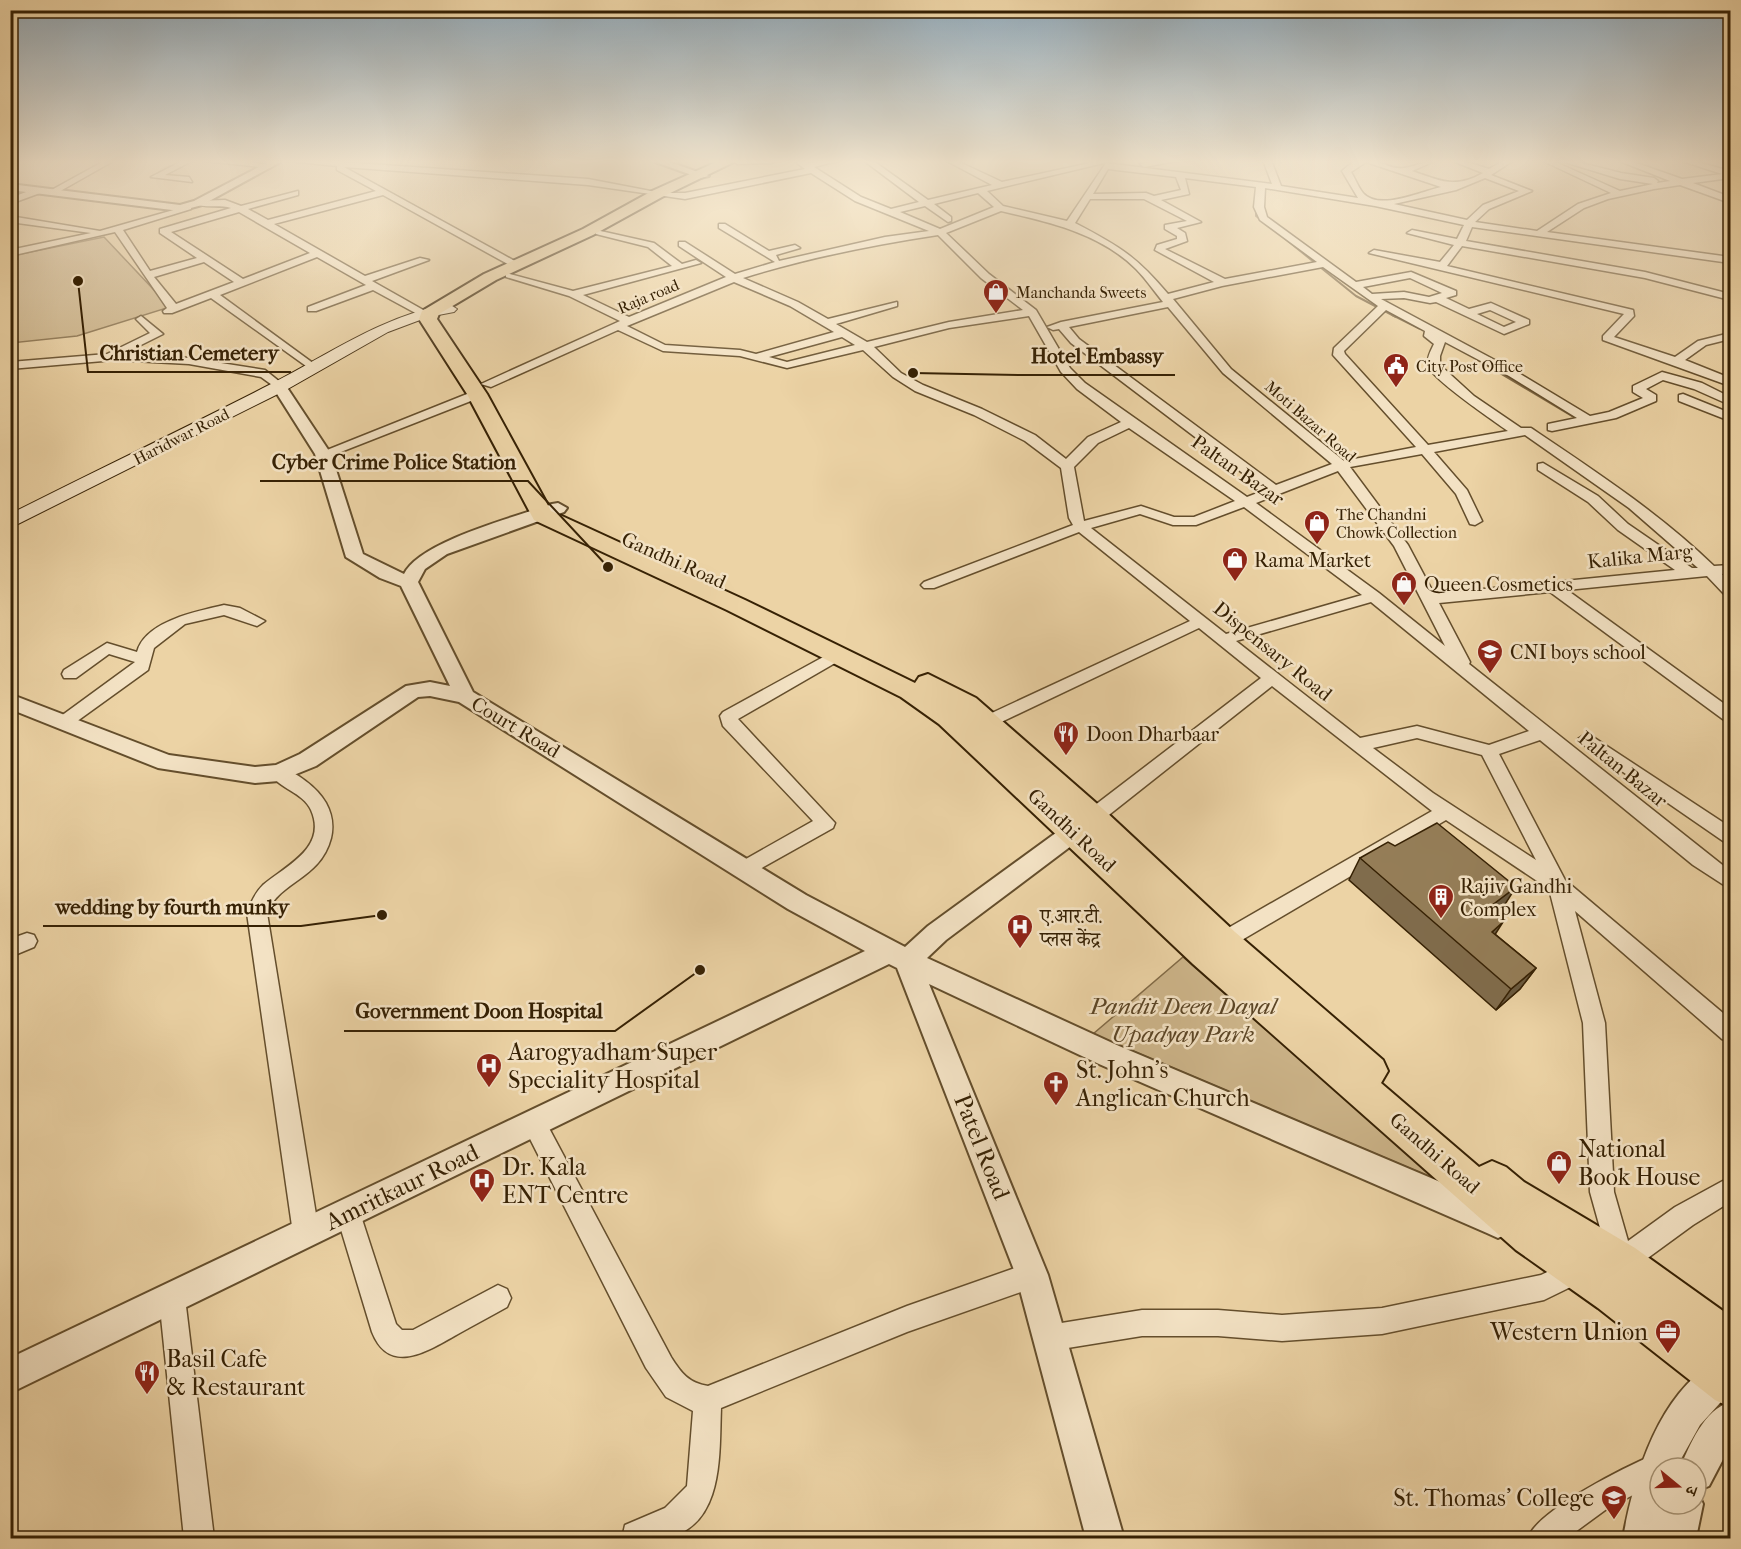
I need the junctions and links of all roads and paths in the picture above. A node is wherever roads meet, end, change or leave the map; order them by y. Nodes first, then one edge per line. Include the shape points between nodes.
1 (105, 232) edge
2 (120, 232) edge
3 (165, 232) edge
4 (279, 232) edge
5 (451, 232) edge
6 (587, 232) edge
7 (598, 232) edge
8 (599, 232) edge
9 (732, 232) edge
10 (867, 232) edge
11 (938, 232) edge
12 (940, 232) edge
13 (1086, 232) edge
14 (1176, 232) edge
15 (1280, 232) edge
16 (1463, 232) edge
17 (1528, 232) edge
18 (1539, 234) joint
19 (846, 237) dead end
20 (1408, 237) dead end
21 (682, 244) dead end
22 (801, 247) dead end
23 (1457, 247) junction
24 (14, 251) edge
25 (1374, 253) dead end
26 (317, 254) junction
27 (767, 254) junction
28 (204, 259) junction
29 (424, 260) dead end
30 (1731, 260) edge
31 (696, 263) dead end
32 (782, 263) junction
33 (1319, 265) junction
34 (1441, 265) junction
35 (680, 267) junction
36 (514, 270) junction
37 (148, 274) junction
38 (646, 275) junction
39 (734, 278) junction
40 (241, 282) junction
41 (369, 283) junction
42 (1224, 283) junction
43 (1353, 285) junction
44 (588, 290) junction
45 (211, 294) junction
46 (573, 294) junction
47 (1369, 297) junction
48 (1731, 297) edge
49 (1437, 298) junction
50 (1169, 300) junction
51 (893, 304) dead end
52 (1382, 308) junction
53 (312, 309) dead end
54 (1032, 312) junction
55 (1468, 313) dead end
56 (434, 314) junction
57 (141, 318) dead end
58 (624, 323) junction
59 (827, 323) junction
60 (1062, 325) junction
61 (1043, 328) junction
62 (842, 333) junction
63 (1731, 336) edge
64 (865, 346) junction
65 (105, 358) junction
66 (754, 358) junction
67 (75, 361) junction
68 (1676, 361) junction
69 (10, 366) edge
70 (313, 368) junction
71 (10, 379) edge
72 (1731, 382) edge
73 (279, 386) junction
74 (482, 389) junction
75 (1683, 398) dead end
76 (1730, 401) edge
77 (1731, 417) edge
78 (1588, 420) junction
79 (1130, 423) junction
80 (1552, 427) dead end
81 (1520, 433) junction
82 (1424, 450) junction
83 (323, 454) junction
84 (1341, 465) junction
85 (1066, 466) junction
86 (1543, 467) dead end
87 (1274, 490) junction
88 (1246, 502) junction
89 (550, 511) junction
90 (1475, 521) dead end
91 (10, 522) edge
92 (1082, 527) junction
93 (1731, 569) edge
94 (1711, 570) junction
95 (1689, 573) junction
96 (409, 582) junction
97 (929, 585) dead end
98 (1552, 586) junction
99 (1731, 592) edge
100 (1374, 596) junction
101 (1429, 599) junction
102 (257, 621) dead end
103 (1202, 621) junction
104 (1225, 639) junction
105 (836, 654) junction
106 (142, 659) junction
107 (1466, 669) junction
108 (70, 674) dead end
109 (1272, 678) junction
110 (465, 696) junction
111 (10, 701) edge
112 (1731, 716) edge
113 (987, 722) junction
114 (63, 723) junction
115 (1542, 733) junction
116 (1587, 739) dead end
117 (1357, 745) junction
118 (1489, 751) junction
119 (279, 773) junction
120 (1447, 811) junction
121 (1083, 824) junction
122 (1731, 836) edge
123 (744, 869) junction
124 (1731, 881) edge
125 (1558, 885) junction
126 (1223, 941) junction
127 (899, 956) junction
128 (1731, 1032) edge
129 (534, 1123) junction
130 (1731, 1189) edge
131 (348, 1213) junction
132 (306, 1233) junction
133 (1530, 1236) junction
134 (1621, 1262) junction
135 (1578, 1270) junction
136 (1032, 1275) junction
137 (172, 1298) junction
138 (498, 1298) dead end
139 (1049, 1338) junction
140 (1728, 1369) edge
141 (10, 1376) edge
142 (708, 1400) junction
143 (1731, 1419) edge
144 (1664, 1456) edge
145 (1705, 1456) edge
146 (1648, 1472) edge
147 (1648, 1513) edge
148 (1682, 1516) edge
149 (636, 1536) dead end
150 (199, 1539) edge
151 (1104, 1539) edge
152 (1543, 1539) edge
153 (1642, 1539) edge
154 (1677, 1539) edge

1 - 24 street
2 - 37 street
3 - 28 street
4 - 26 street
5 - 36 street
6 - 36 main road
7 - 36 main road
8 - 35 street via 651,245
9 - 27 street
10 - 19 street
11 - 32 street, Raja road
12 - 54 street, Paltan Bazar via 985,276
13 - 50 street, Moti Bazar Road via 1119,250 1140,267
14 - 42 street via 1182,241 1160,250
15 - 33 street
16 - 23 street
17 - 18 street
18 - 30 street
20 - 23 street
21 - 39 street
22 - 27 street
23 - 34 street
23 - 48 street via 1645,275
25 - 34 street
26 - 40 street
26 - 41 street
27 - 32 street
28 - 37 street
28 - 40 street
29 - 41 street
31 - 35 street
32 - 39 street, Raja road
33 - 42 street
33 - 43 street
33 - 52 street via 1352,296
34 - 68 street via 1444,269 1629,312 1607,338
35 - 38 street
36 - 46 street
36 - 56 main road via 490,277
37 - 45 street via 171,310
38 - 44 street
38 - 44 street via 634,266
39 - 58 street, Raja road
39 - 59 street
40 - 45 street
41 - 53 street
41 - 56 street
42 - 50 street
43 - 47 street
43 - 49 street via 1411,275 1452,293
44 - 46 street
45 - 70 street
46 - 58 street
47 - 49 street
47 - 52 street
49 - 55 street
50 - 60 street
50 - 84 street, Moti Bazar Road via 1227,371
51 - 59 street
52 - 78 street via 1513,374
52 - 81 street via 1440,343 1434,366 1470,399
52 - 82 street via 1338,350 1339,355
54 - 61 street, Paltan Bazar
54 - 64 street via 949,325
56 - 70 main road, Haridwar Road via 368,343 350,346
56 - 74 main road
57 - 65 street via 157,334
58 - 66 street via 663,348 740,353
58 - 74 street, Raja road
59 - 62 street
60 - 61 street
60 - 87 street via 1076,341
61 - 79 street, Paltan Bazar via 1065,370
62 - 64 street
62 - 66 street
63 - 68 street via 1702,343
64 - 66 street via 787,365
64 - 85 street via 897,375 1030,438
65 - 67 street
65 - 73 street via 189,361 265,374
67 - 69 street
67 - 71 street via 62,368
68 - 72 street
70 - 73 main road, Haridwar Road
73 - 83 street
73 - 91 main road, Haridwar Road
74 - 83 street, Raja road
74 - 89 main road
75 - 77 street
76 - 78 street via 1662,376 1637,389 1652,398 1623,412
78 - 80 street
79 - 85 street via 1093,440
79 - 88 street, Paltan Bazar
81 - 82 street
81 - 94 street via 1527,431 1636,506
82 - 84 street
82 - 90 street via 1462,493
83 - 96 street via 356,557
84 - 87 street
84 - 101 street, Moti Bazar Road via 1401,544
85 - 92 street via 1076,518
86 - 95 street via 1593,499 1618,523
87 - 88 street
88 - 92 street via 1196,521 1173,521 1141,510
88 - 100 street, Paltan Bazar
89 - 96 street via 441,550 417,566
89 - 105 main road, Gandhi Road
89 - 113 main road, Gandhi Road via 849,640 967,704
92 - 97 street
92 - 103 street, Dispensary Road
93 - 94 street, Kalika Marg
94 - 95 street, Kalika Marg
94 - 99 street
95 - 98 street, Kalika Marg
96 - 110 street, Court Road
98 - 101 street, Kalika Marg
98 - 112 street
100 - 104 street
100 - 107 street, Paltan Bazar
101 - 107 street, Moti Bazar Road
102 - 106 street via 224,610 180,620 147,646
103 - 104 street, Dispensary Road
103 - 113 street
104 - 109 street, Dispensary Road
105 - 121 main road, Gandhi Road via 910,691 950,717
105 - 123 street via 729,716 729,722 826,823
106 - 108 street via 107,648
106 - 114 street via 142,666
107 - 115 street, Paltan Bazar
109 - 117 street, Dispensary Road
109 - 121 street
110 - 119 street via 430,689 413,691 308,760
110 - 123 street, Court Road
111 - 114 street
113 - 121 main road, Gandhi Road
114 - 119 street via 165,762 255,775
115 - 118 street
115 - 124 street, Paltan Bazar
116 - 122 street
117 - 118 street via 1418,732
117 - 120 street, Dispensary Road
118 - 125 street
119 - 132 street via 320,805 324,823 321,845 310,862 264,896 257,913
120 - 125 street, Dispensary Road
120 - 126 street
121 - 126 main road, Gandhi Road
121 - 127 street via 937,933
121 - 133 main road, Gandhi Road via 1205,954
123 - 127 street, Court Road
125 - 128 street, Dispensary Road
125 - 134 street via 1594,1023 1602,1192
126 - 134 main road, Gandhi Road via 1510,1196
127 - 129 street, Amritkaur Road
127 - 133 street, Court Road via 1109,1055
127 - 136 street, Patel Road
129 - 131 street, Amritkaur Road
129 - 142 street via 673,1386 691,1398
130 - 134 street via 1684,1216
131 - 132 street, Amritkaur Road
131 - 138 street via 385,1332 396,1343 415,1343
132 - 137 street, Amritkaur Road
133 - 135 main road, Gandhi Road
134 - 140 main road, Gandhi Road
135 - 139 street via 1544,1287 1382,1321 1282,1328 1142,1323
135 - 140 main road, Gandhi Road
136 - 139 street, Patel Road
136 - 142 street via 907,1319
137 - 141 street, Amritkaur Road
137 - 150 street
139 - 151 street, Patel Road
140 - 144 street via 1686,1415
142 - 149 street via 698,1498 682,1515
143 - 145 street
146 - 152 street via 1598,1498
147 - 153 street
148 - 154 street

